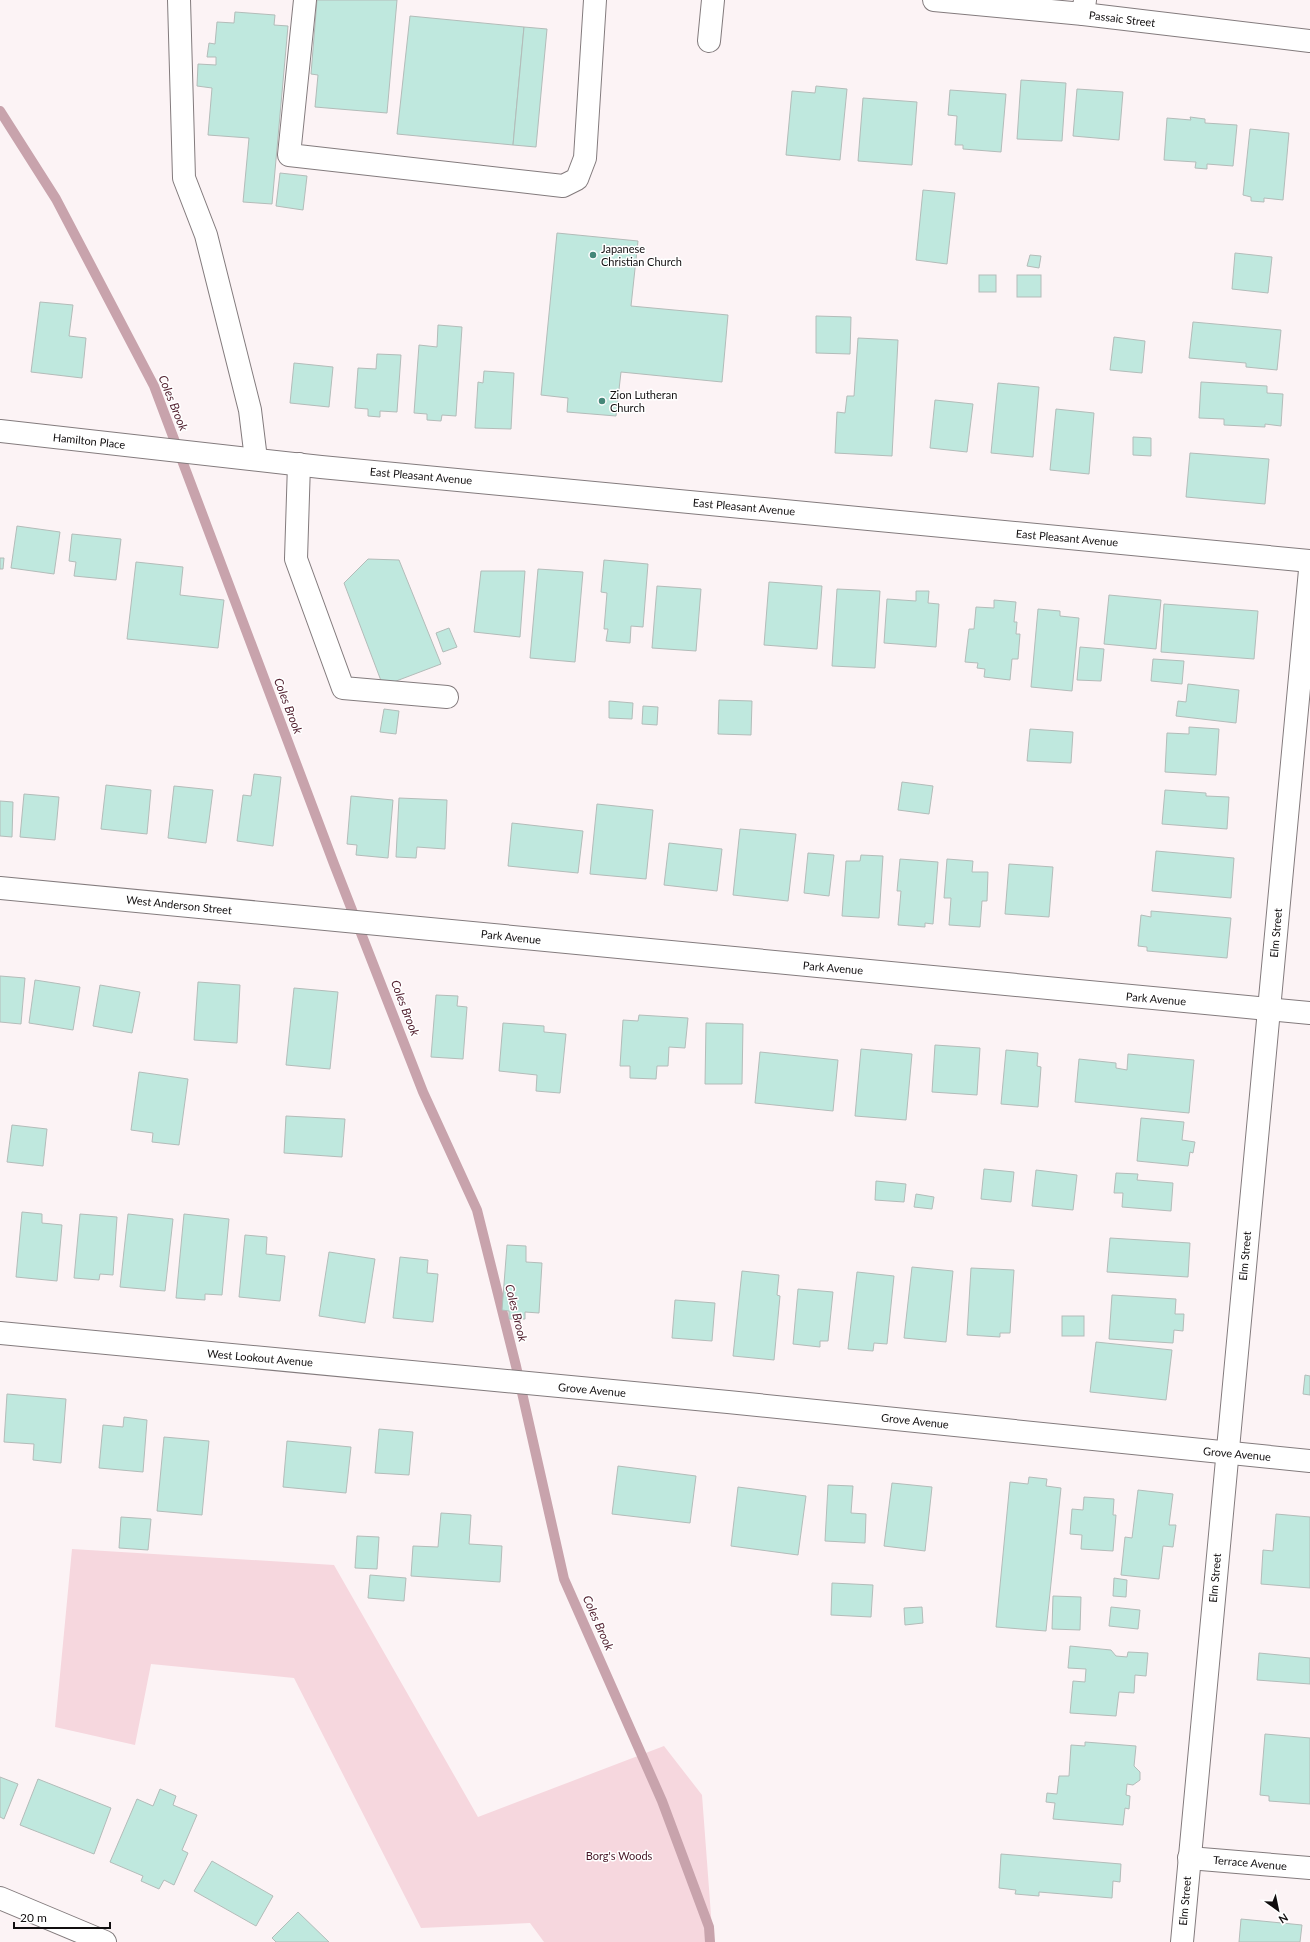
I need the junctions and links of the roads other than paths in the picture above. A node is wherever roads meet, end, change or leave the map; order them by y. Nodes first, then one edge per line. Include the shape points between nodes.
1 (179, 0) edge
2 (306, 0) edge
3 (595, 0) edge
4 (713, 0) edge
5 (934, 0) edge
6 (963, 1) edge
7 (1084, 7) edge
8 (709, 41) dead end
9 (1310, 41) edge
10 (0, 432) edge
11 (178, 451) joint
12 (256, 460) junction
13 (299, 464) junction
14 (1310, 561) edge
15 (1310, 570) edge
16 (447, 698) dead end
17 (0, 888) edge
18 (357, 922) joint
19 (1269, 1010) junction
20 (1310, 1013) edge
21 (0, 1333) edge
22 (520, 1383) joint
23 (1227, 1453) junction
24 (1310, 1461) edge
25 (1189, 1858) junction
26 (1310, 1868) edge
27 (0, 1898) edge
28 (105, 1942) edge
29 (1182, 1942) edge

1 - 12 street via 184,178 206,235 250,410
2 - 3 street via 289,155 564,186 576,179 585,158
4 - 8 street
5 - 6 street, Passaic Street
6 - 7 street, Passaic Street
7 - 9 street, Passaic Street
10 - 11 street, Hamilton Place
11 - 12 street, East Pleasant Avenue
12 - 13 street, East Pleasant Avenue
13 - 14 street, East Pleasant Avenue
13 - 16 street via 296,559 343,688
15 - 19 street, Elm Street
17 - 18 street, West Anderson Street
18 - 19 street, Park Avenue
19 - 20 street, Park Avenue
19 - 23 street, Elm Street
21 - 22 street, West Lookout Avenue
22 - 23 street, Grove Avenue
23 - 24 street, Grove Avenue
23 - 25 street, Elm Street
25 - 26 street, Terrace Avenue
25 - 29 street, Elm Street
27 - 28 street

